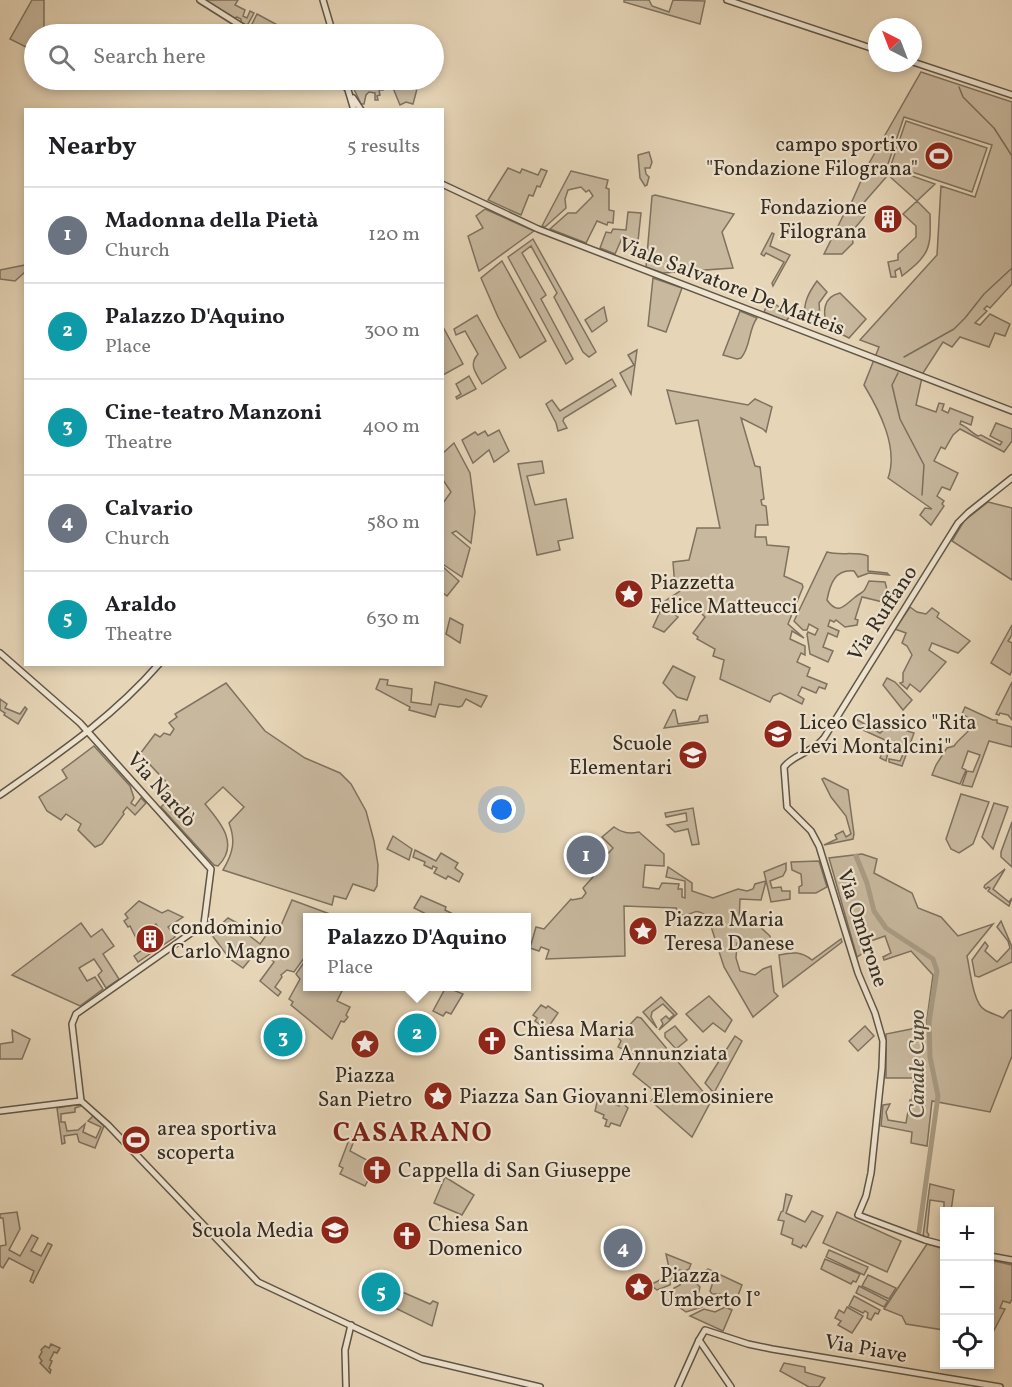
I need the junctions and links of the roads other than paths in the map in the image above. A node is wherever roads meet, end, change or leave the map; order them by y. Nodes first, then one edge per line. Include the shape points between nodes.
1 (200, 0) edge
2 (323, 0) edge
3 (727, 0) edge
4 (238, 24) edge
5 (330, 24) edge
6 (868, 47) edge
7 (922, 65) edge
8 (348, 90) joint
9 (1012, 95) edge
10 (353, 108) edge
11 (360, 108) edge
12 (444, 185) edge
13 (1012, 411) edge
14 (1012, 478) edge
15 (0, 653) edge
16 (157, 666) edge
17 (88, 731) junction
18 (784, 767) joint
19 (0, 795) edge
20 (81, 1101) junction
21 (0, 1111) edge
22 (940, 1244) edge
23 (994, 1257) edge
24 (1012, 1260) edge
25 (351, 1325) junction
26 (699, 1340) junction
27 (346, 1387) edge
28 (540, 1387) edge
29 (678, 1387) edge
30 (731, 1387) edge
31 (1000, 1387) edge

1 - 4 street
2 - 5 street
3 - 6 street
7 - 9 street
8 - 10 street
8 - 11 street
12 - 13 street, Viale Salvatore De Matteis via 538,229
14 - 18 street, Via Ruffano via 958,524 824,738
15 - 17 street, Via Nardò
16 - 17 street
17 - 19 street
17 - 20 street, Via Nardò via 211,869 204,924 76,1014 72,1024
18 - 22 street, Via Ombrone via 787,807 810,831 820,852 883,1041 871,1173 858,1215
20 - 21 street
20 - 25 street via 258,1282
23 - 24 street
25 - 27 street via 345,1350
25 - 28 street via 422,1359
26 - 29 street
26 - 30 street
26 - 31 street, Via Piave via 705,1330 772,1350

